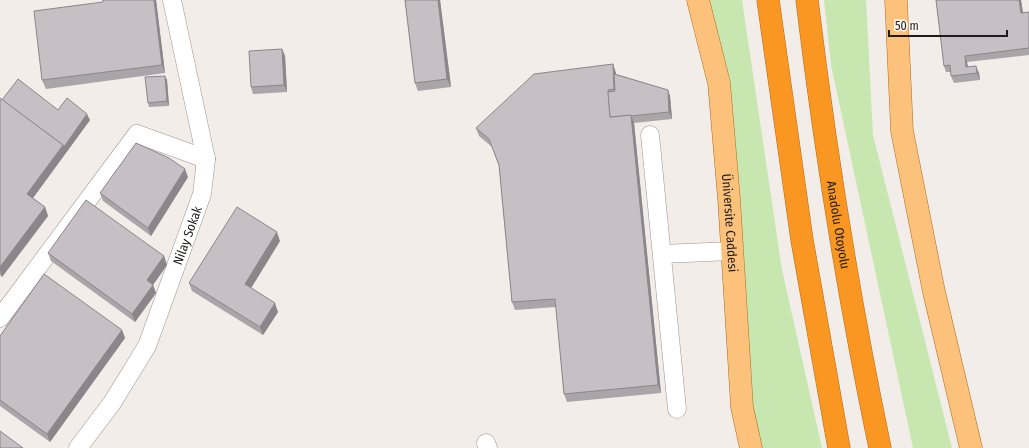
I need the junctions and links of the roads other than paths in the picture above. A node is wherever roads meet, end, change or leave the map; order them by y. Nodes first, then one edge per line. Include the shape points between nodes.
1 (172, 0) edge
2 (698, 0) edge
3 (768, 0) edge
4 (807, 0) edge
5 (896, 0) edge
6 (650, 135) dead end
7 (206, 159) junction
8 (732, 251) junction
9 (662, 254) junction
10 (0, 318) edge
11 (677, 409) dead end
12 (78, 448) edge
13 (751, 448) edge
14 (839, 448) edge
15 (880, 448) edge
16 (971, 448) edge

1 - 7 street, Nilay Sokak
2 - 8 main road, Üniversite Caddesi via 719,83
3 - 14 highway via 802,240
4 - 15 highway, Anadolu Otoyolu via 857,334
5 - 16 main road via 902,131 934,292
6 - 9 street
7 - 10 street via 137,134
7 - 12 street, Nilay Sokak via 202,194 147,346 112,403
8 - 9 street
8 - 13 main road, Üniversite Caddesi via 742,407
9 - 11 street

